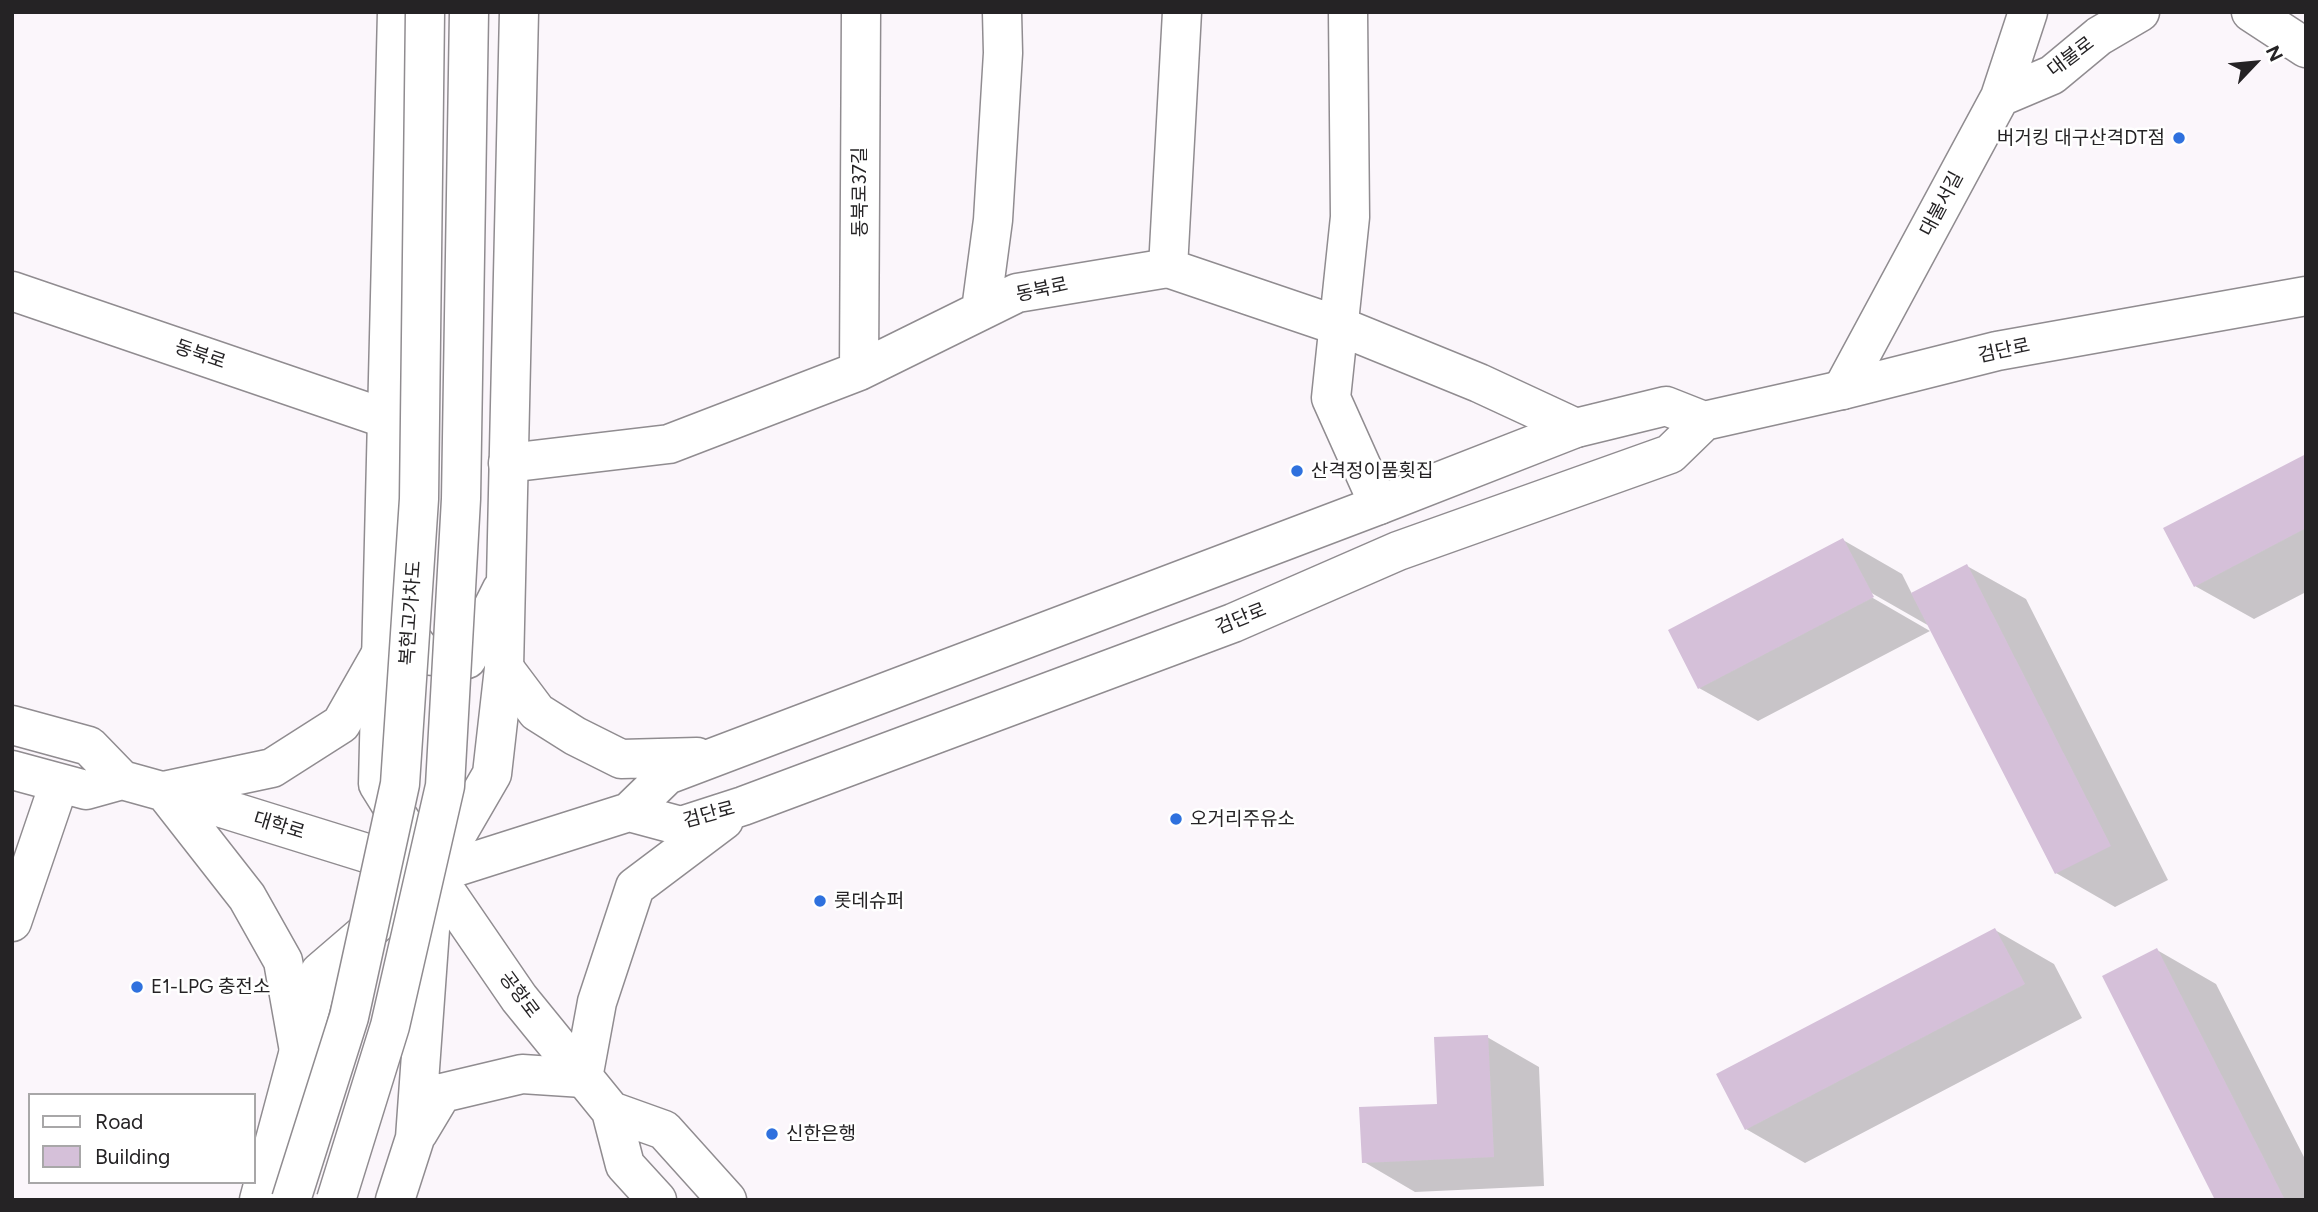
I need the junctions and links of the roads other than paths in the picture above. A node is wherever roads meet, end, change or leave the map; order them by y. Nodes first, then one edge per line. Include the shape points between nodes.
1 (397, 12) edge
2 (425, 12) edge
3 (469, 12) edge
4 (519, 12) edge
5 (861, 12) edge
6 (1002, 12) edge
7 (1182, 12) edge
8 (1348, 12) edge
9 (2028, 12) edge
10 (2140, 12) edge
11 (2251, 12) edge
12 (2306, 48) edge
13 (2000, 97) junction
14 (1168, 268) junction
15 (12, 291) edge
16 (2306, 296) edge
17 (982, 310) junction
18 (1339, 326) junction
19 (859, 371) junction
20 (1842, 390) junction
21 (387, 419) junction
22 (1704, 421) junction
23 (1576, 428) junction
24 (508, 463) junction
25 (1380, 505) junction
26 (384, 560) junction
27 (506, 581) junction
28 (382, 652) junction
29 (505, 668) junction
30 (12, 724) edge
31 (717, 757) junction
32 (12, 771) edge
33 (122, 780) junction
34 (59, 783) junction
35 (164, 791) junction
36 (743, 806) junction
37 (629, 812) junction
38 (434, 874) junction
39 (12, 922) edge
40 (299, 1051) junction
41 (583, 1078) junction
42 (611, 1111) junction
43 (415, 1138) junction
44 (259, 1200) edge
45 (291, 1200) edge
46 (336, 1200) edge
47 (395, 1200) edge
48 (657, 1200) edge
49 (727, 1200) edge

1 - 21 main road, 공항로
2 - 45 main road, 복현고가차도, bridge via 419,499 400,784 349,1017
3 - 46 main road, bridge via 461,499 444,786 390,1026
4 - 24 main road
5 - 19 main road, 동북로37길
6 - 17 main road via 993,220
7 - 14 main road
8 - 18 main road via 1350,216
9 - 13 main road, 대불서길
10 - 13 main road, 대불로 via 2099,36 2052,75
11 - 12 main road
13 - 20 main road, 대불서길
14 - 17 main road, 동북로 via 1017,293
14 - 18 main road, 동북로
15 - 21 main road, 동북로
16 - 20 main road, 검단로 via 1997,351
17 - 19 main road, 동북로
18 - 23 main road, 동북로
18 - 25 main road via 1331,398
19 - 24 main road, 동북로 via 669,444
20 - 22 main road, 검단로
21 - 26 main road, 공항로
22 - 23 main road via 1666,406
22 - 36 main road, 검단로 via 1670,454 1398,551 1233,623
23 - 25 main road
24 - 27 main road
25 - 31 main road
26 - 27 main road via 409,636 424,655 467,659
26 - 28 main road, 공항로
27 - 29 main road
28 - 35 main road via 341,724 272,768
28 - 38 main road, 공항로 via 377,784
29 - 31 main road via 537,712 621,759
29 - 38 main road via 492,775
30 - 33 main road via 89,746
31 - 37 main road via 667,775
32 - 34 main road
33 - 34 main road via 86,790
33 - 35 main road, 대학로
34 - 39 main road
35 - 38 main road, 대학로
35 - 40 main road via 247,897 284,961
36 - 37 main road, 검단로 via 681,826
36 - 41 main road via 635,887 597,1002
37 - 38 main road
38 - 40 main road via 320,972
38 - 41 main road, 공항로 via 519,998
38 - 43 main road
40 - 44 main road
41 - 42 main road, 공항로
41 - 43 main road via 522,1074 442,1093
42 - 48 main road, 공항로 via 625,1165
42 - 49 main road, 공항로 via 664,1130
43 - 47 main road

